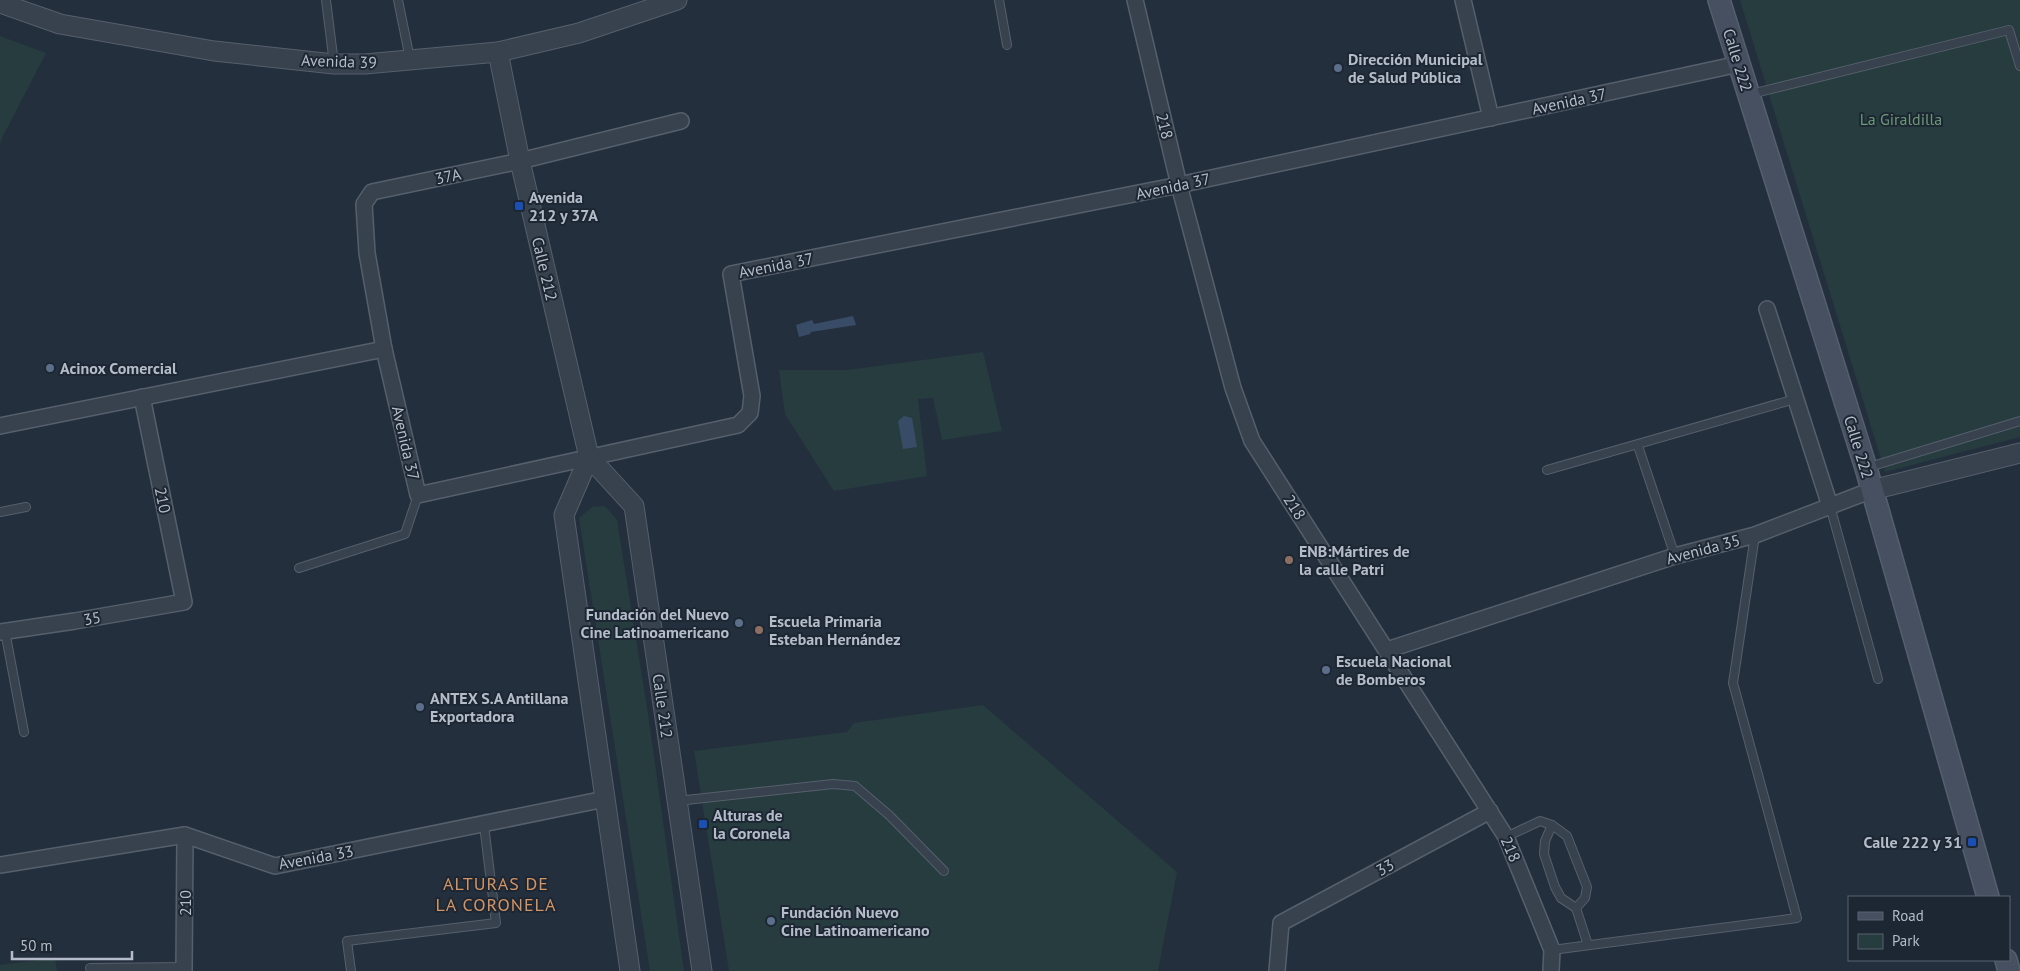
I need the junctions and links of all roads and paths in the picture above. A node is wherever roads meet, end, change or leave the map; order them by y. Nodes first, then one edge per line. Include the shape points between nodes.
1 (326, 0) edge
2 (398, 0) edge
3 (677, 0) edge
4 (999, 0) edge
5 (1135, 0) edge
6 (1462, 0) edge
7 (1719, 0) edge
8 (0, 3) edge
9 (1007, 45) dead end
10 (498, 52) junction
11 (410, 61) junction
12 (334, 64) junction
13 (1739, 64) junction
14 (2020, 66) edge
15 (1749, 95) junction
16 (1491, 118) junction
17 (681, 122) dead end
18 (520, 161) junction
19 (1179, 185) junction
20 (1767, 309) dead end
21 (384, 349) junction
22 (142, 397) junction
23 (1795, 398) junction
24 (2020, 421) edge
25 (0, 426) edge
26 (1638, 446) junction
27 (2020, 453) edge
28 (589, 457) junction
29 (1866, 468) junction
30 (1547, 470) dead end
31 (1872, 490) junction
32 (418, 495) junction
33 (1830, 506) junction
34 (26, 507) dead end
35 (0, 512) edge
36 (1755, 535) junction
37 (1674, 556) junction
38 (299, 568) dead end
39 (184, 602) joint
40 (2, 631) edge
41 (1387, 650) junction
42 (1878, 679) dead end
43 (24, 732) dead end
44 (605, 799) junction
45 (677, 801) junction
46 (1490, 811) junction
47 (484, 825) junction
48 (1552, 825) junction
49 (185, 836) junction
50 (1506, 837) junction
51 (0, 866) edge
52 (944, 871) dead end
53 (1988, 896) edge
54 (1576, 908) junction
55 (1588, 945) junction
56 (1552, 950) junction
57 (90, 968) dead end
58 (184, 969) edge
59 (351, 971) edge
60 (630, 971) edge
61 (702, 971) edge
62 (1277, 971) edge
63 (1551, 971) edge

1 - 12 lane
2 - 11 lane
3 - 10 street, Avenida 39 via 579,33
4 - 9 lane
5 - 19 street, 218
6 - 16 street
7 - 13 main road, Calle 222
8 - 12 street, Avenida 39 via 60,24 214,51
10 - 11 street, Avenida 39
10 - 18 street, Calle 212
11 - 12 street, Avenida 39
13 - 15 main road, Calle 222
13 - 16 street, Avenida 37
14 - 15 lane via 2010,30
15 - 29 main road, Calle 222
16 - 19 street, Avenida 37
17 - 18 street, 37A
18 - 21 street, 37A via 372,192 364,204 368,253
18 - 28 street, Calle 212
19 - 28 street, Avenida 37 via 730,274 752,396 750,412 738,425
19 - 41 street, 218 via 1233,388 1252,440
20 - 23 street
21 - 22 street
21 - 32 street, Avenida 37
22 - 25 street
22 - 39 street, 210
23 - 26 lane
23 - 33 street
24 - 29 lane
26 - 30 lane
26 - 37 lane
27 - 31 street, Avenida 35
28 - 32 street, Avenida 37
28 - 44 street via 564,515
28 - 45 street, Calle 212 via 634,506
29 - 31 main road, Calle 222
31 - 33 street, Avenida 35
31 - 53 main road, Calle 222
32 - 38 lane via 405,534
33 - 36 street, Avenida 35
33 - 42 lane
34 - 35 lane
36 - 37 street, Avenida 35
36 - 55 lane via 1733,683 1797,918
37 - 41 street, Avenida 35
39 - 40 street, 35
40 - 43 lane
41 - 46 street, 218
44 - 47 street, Avenida 33
44 - 60 street
45 - 52 lane via 833,784 855,786 889,815
45 - 61 street, Calle 212
46 - 50 street, 218
46 - 62 street, 33 via 1281,922
47 - 49 street, Avenida 33 via 275,866
47 - 59 lane via 496,923 347,941
48 - 50 lane via 1540,821
48 - 54 lane via 1544,854 1561,898
48 - 54 lane via 1567,836 1588,887
49 - 51 street, Avenida 33
49 - 58 street, 210
50 - 56 street, 218
54 - 55 lane
55 - 56 lane
56 - 63 street, 218
57 - 58 lane

